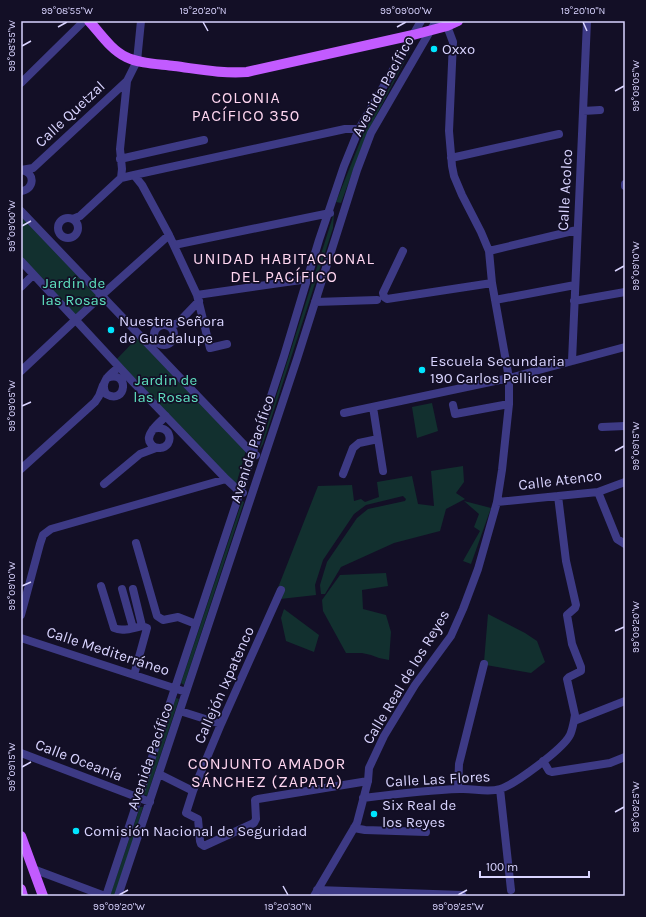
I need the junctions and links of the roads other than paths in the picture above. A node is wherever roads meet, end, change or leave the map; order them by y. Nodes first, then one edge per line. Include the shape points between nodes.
1 (84, 21) edge
2 (89, 21) edge
3 (141, 21) edge
4 (421, 21) edge
5 (436, 21) edge
6 (458, 21) edge
7 (587, 21) edge
8 (445, 23) edge
9 (430, 31) junction
10 (413, 36) junction
11 (137, 61) junction
12 (126, 81) junction
13 (21, 83) edge
14 (600, 110) dead end
15 (583, 111) junction
16 (359, 129) junction
17 (559, 134) dead end
18 (204, 140) dead end
19 (451, 158) junction
20 (120, 159) junction
21 (33, 168) junction
22 (21, 170) edge
23 (134, 175) junction
24 (121, 178) junction
25 (32, 181) junction
26 (22, 192) edge
27 (331, 210) junction
28 (21, 211) edge
29 (343, 212) junction
30 (77, 220) junction
31 (58, 228) junction
32 (577, 230) junction
33 (169, 235) junction
34 (47, 238) junction
35 (70, 239) junction
36 (174, 245) junction
37 (58, 250) junction
38 (403, 251) dead end
39 (489, 251) junction
40 (21, 262) edge
41 (33, 275) junction
42 (21, 279) edge
43 (308, 279) junction
44 (492, 283) junction
45 (575, 285) junction
46 (21, 286) edge
47 (625, 292) edge
48 (102, 295) junction
49 (198, 298) junction
50 (377, 300) dead end
51 (495, 300) junction
52 (574, 301) junction
53 (315, 302) junction
54 (75, 320) junction
55 (178, 322) junction
56 (169, 326) junction
57 (154, 334) junction
58 (175, 335) junction
59 (146, 342) junction
60 (227, 344) dead end
61 (166, 345) junction
62 (625, 347) edge
63 (157, 354) junction
64 (572, 361) junction
65 (119, 367) junction
66 (21, 371) edge
67 (107, 378) junction
68 (509, 378) junction
69 (133, 382) junction
70 (103, 385) junction
71 (122, 392) junction
72 (110, 396) junction
73 (95, 402) junction
74 (509, 404) junction
75 (454, 405) dead end
76 (373, 407) junction
77 (344, 413) dead end
78 (166, 416) junction
79 (625, 426) edge
80 (602, 428) dead end
81 (153, 429) junction
82 (180, 431) junction
83 (149, 437) junction
84 (378, 439) junction
85 (168, 444) junction
86 (156, 448) junction
87 (252, 453) junction
88 (140, 454) junction
89 (263, 457) junction
90 (21, 469) edge
91 (383, 471) dead end
92 (343, 474) dead end
93 (226, 479) junction
94 (625, 482) edge
95 (104, 484) dead end
96 (240, 492) junction
97 (598, 492) junction
98 (251, 496) junction
99 (558, 496) junction
100 (497, 502) junction
101 (136, 543) dead end
102 (625, 544) edge
103 (101, 586) dead end
104 (122, 589) dead end
105 (133, 589) dead end
106 (281, 590) dead end
107 (21, 615) edge
108 (196, 624) junction
109 (142, 626) junction
110 (133, 628) junction
111 (21, 638) edge
112 (484, 664) dead end
113 (134, 675) junction
114 (175, 688) junction
115 (186, 692) junction
116 (625, 701) edge
117 (180, 711) junction
118 (574, 720) junction
119 (221, 724) junction
120 (21, 753) edge
121 (625, 757) edge
122 (543, 761) junction
123 (159, 774) junction
124 (368, 781) junction
125 (458, 789) junction
126 (500, 789) junction
127 (193, 791) junction
128 (138, 797) junction
129 (363, 798) junction
130 (150, 802) junction
131 (354, 828) junction
132 (426, 832) dead end
133 (21, 836) edge
134 (32, 869) junction
135 (21, 889) edge
136 (511, 890) dead end
137 (315, 893) edge
138 (462, 895) dead end
139 (23, 896) edge
140 (42, 896) edge
141 (105, 896) edge
142 (118, 896) edge

1 - 13 street
2 - 11 main road via 116,51
3 - 11 street
4 - 10 street, Avenida Pacífico
5 - 9 street, Avenida Pacífico
6 - 8 main road
7 - 15 street, Calle Acolco
8 - 9 main road
8 - 19 street, Calle Real de los Reyes via 453,42 449,131
9 - 10 main road
9 - 29 street, Avenida Pacífico via 371,133
10 - 11 main road via 247,72 232,73
10 - 16 street, Avenida Pacífico
11 - 12 street
12 - 20 street
12 - 21 street, Calle Quetzal
14 - 15 street
15 - 32 street, Calle Acolco
16 - 23 street via 345,129
16 - 27 street, Avenida Pacífico via 344,166
17 - 19 street
18 - 20 street
19 - 39 street, Calle Real de los Reyes via 457,183
20 - 24 street
21 - 22 street, Calle Quetzal
21 - 25 street, Calle Quetzal
22 - 25 street via 31,175
23 - 24 street
23 - 33 street
24 - 30 street
25 - 26 street via 28,189
27 - 29 street
27 - 36 street
27 - 43 street, Avenida Pacífico
28 - 34 street
29 - 53 street, Avenida Pacífico
30 - 31 street via 63,219
30 - 35 street via 78,233
31 - 34 street
31 - 35 street via 61,236
32 - 39 street
32 - 45 street, Calle Acolco
33 - 36 street
33 - 48 street
34 - 37 street
35 - 37 street
36 - 49 street
37 - 48 street
38 - 44 street via 383,293 387,299
39 - 44 street, Calle Real de los Reyes
40 - 41 street
41 - 46 street
41 - 54 street
42 - 46 street
43 - 49 street
43 - 87 street, Avenida Pacífico
44 - 51 street, Calle Real de los Reyes
45 - 51 street
45 - 52 street, Calle Acolco
47 - 52 street
48 - 54 street
48 - 59 street
49 - 55 street
49 - 60 street via 210,348
50 - 53 street
51 - 68 street, Calle Real de los Reyes
52 - 64 street, Calle Acolco
53 - 89 street, Avenida Pacífico
54 - 65 street
54 - 66 street
55 - 56 street
55 - 58 street
56 - 57 street via 159,326
56 - 58 street
57 - 59 street
57 - 61 street via 157,342
58 - 61 street via 174,340
59 - 63 street
61 - 63 street
62 - 64 street
63 - 87 street
64 - 68 street
65 - 67 street
65 - 69 street
67 - 70 street
67 - 71 street via 118,377 124,386
68 - 74 street, Calle Real de los Reyes
68 - 76 street
69 - 71 street
69 - 78 street
70 - 72 street via 106,394
70 - 73 street
71 - 72 street
72 - 73 street
73 - 90 street
74 - 75 street via 455,414
74 - 100 street, Calle Real de los Reyes
76 - 77 street
76 - 84 street
78 - 81 street
78 - 82 street
79 - 80 street
81 - 83 street
81 - 85 street via 159,427 168,433
82 - 85 street
82 - 93 street
83 - 86 street
83 - 88 street
84 - 91 street
84 - 92 street via 359,443 353,448
85 - 86 street
86 - 88 street
87 - 89 street
87 - 96 street, Avenida Pacífico
88 - 95 street
89 - 98 street, Avenida Pacífico
93 - 96 street
93 - 107 street via 51,529 43,535
94 - 97 street, Calle Atenco
96 - 98 street
96 - 108 street, Avenida Pacífico
97 - 99 street, Calle Atenco
97 - 102 street via 618,539
98 - 115 street, Avenida Pacífico
99 - 100 street, Calle Atenco
99 - 118 street via 566,561 576,605 567,616 572,644 581,668 581,671 567,679
100 - 124 street, Calle Real de los Reyes via 478,569 451,636 415,685 384,736 369,768
101 - 108 street via 157,616 163,620 178,617
103 - 110 street via 114,628
104 - 110 street
105 - 109 street
106 - 119 street, Callejón Ixpatenco
108 - 114 street, Avenida Pacífico
109 - 110 street
109 - 113 street via 148,630
111 - 113 street, Calle Mediterráneo
112 - 125 street via 460,764
113 - 114 street, Calle Mediterráneo
114 - 115 street, Calle Mediterráneo
114 - 128 street, Avenida Pacífico
115 - 117 street, Avenida Pacífico
116 - 118 street
117 - 119 street
117 - 123 street, Avenida Pacífico
118 - 122 street, Calle Las Flores via 570,735 561,747
119 - 127 street, Callejón Ixpatenco
120 - 128 street, Calle Oceanía
121 - 122 street via 610,763 552,772
122 - 126 street, Calle Las Flores
123 - 127 street
123 - 130 street, Avenida Pacífico
124 - 127 street, Callejón Ixpatenco via 255,800 254,823 204,846 200,841 198,819 186,813
124 - 129 street, Calle Real de los Reyes
125 - 126 street, Calle Las Flores
125 - 129 street, Calle Las Flores
126 - 136 street
128 - 130 street, Calle Oceanía
128 - 141 street, Avenida Pacífico
129 - 131 street, Calle Real de los Reyes
130 - 142 street, Avenida Pacífico
131 - 132 street
131 - 137 street, Calle Real de los Reyes
133 - 134 main road
134 - 140 main road
134 - 141 street
135 - 139 main road
137 - 138 street

